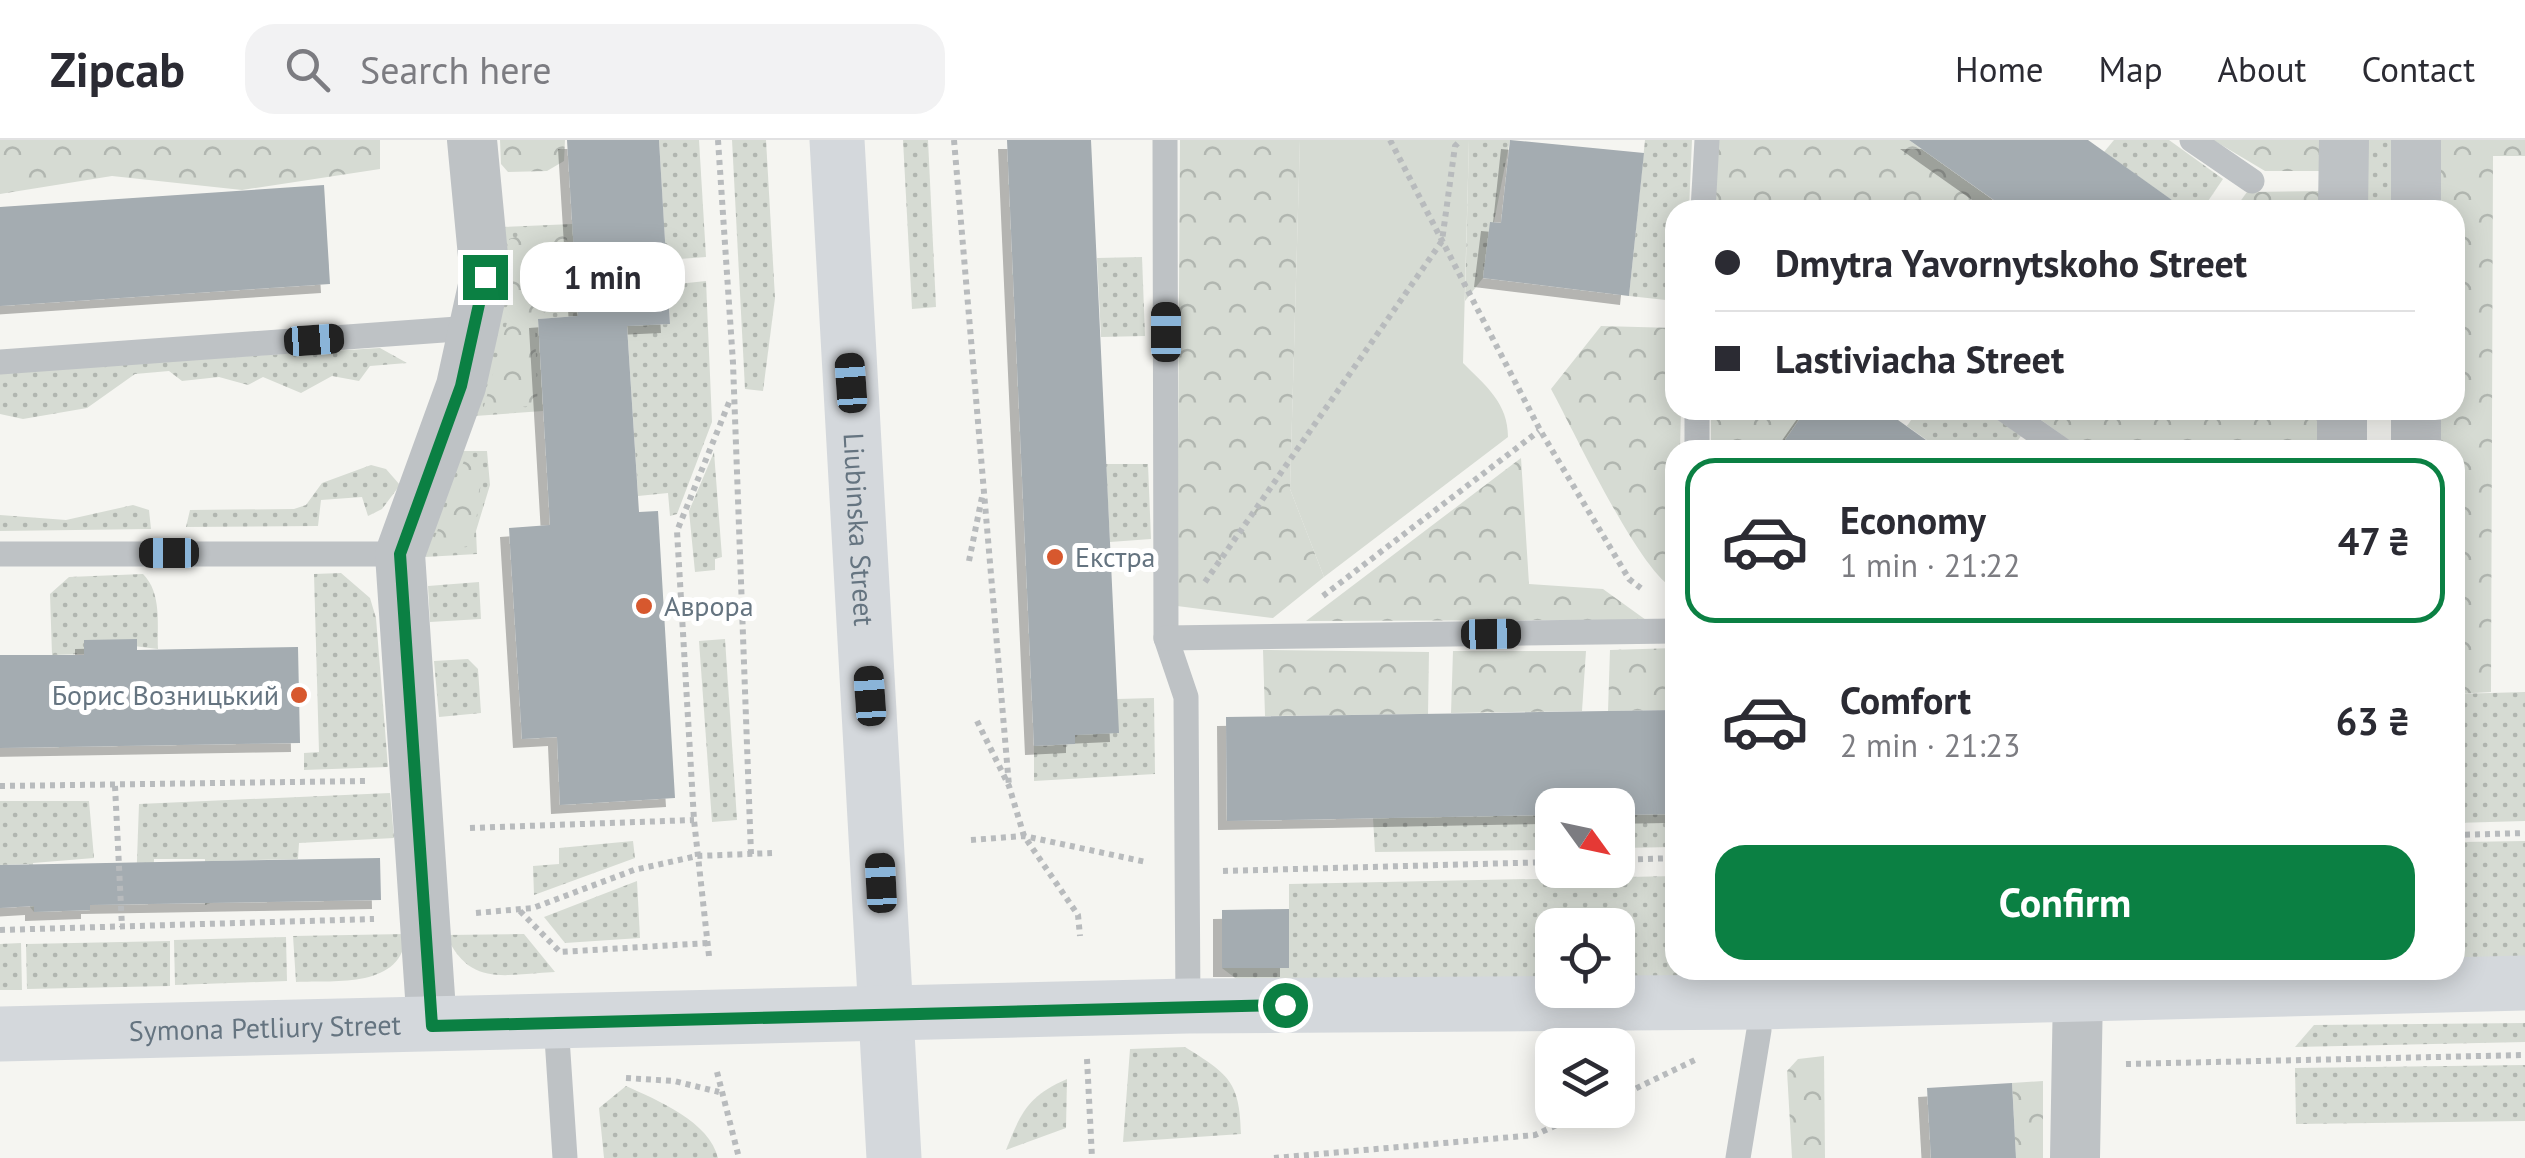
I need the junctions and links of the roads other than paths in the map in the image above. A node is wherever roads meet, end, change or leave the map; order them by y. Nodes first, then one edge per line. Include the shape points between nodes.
1 (472, 140) edge
2 (836, 140) edge
3 (1165, 140) edge
4 (1706, 140) edge
5 (2192, 140) edge
6 (2344, 140) edge
7 (2416, 140) edge
8 (2252, 182) dead end
9 (1703, 200) edge
10 (2343, 200) edge
11 (2416, 200) edge
12 (471, 328) junction
13 (0, 362) edge
14 (2019, 420) edge
15 (2048, 440) edge
16 (0, 554) edge
17 (400, 554) junction
18 (1665, 632) edge
19 (1166, 638) junction
20 (2302, 980) edge
21 (2465, 980) edge
22 (2525, 983) edge
23 (1850, 984) edge
24 (2078, 992) junction
25 (1758, 1002) junction
26 (1188, 1006) junction
27 (888, 1014) junction
28 (556, 1022) junction
29 (432, 1026) junction
30 (0, 1034) edge
31 (565, 1158) edge
32 (894, 1158) edge
33 (1738, 1158) edge
34 (2075, 1158) edge

1 - 12 street via 485,277
2 - 27 street, Liubinska Street
3 - 19 lane
4 - 9 lane
5 - 8 lane
6 - 10 street
7 - 11 street
12 - 13 lane
12 - 17 street via 461,386
14 - 15 lane
16 - 17 lane
17 - 29 street
18 - 19 lane
19 - 26 lane via 1186,697
20 - 24 street, Symona Petliury Street
21 - 22 street, Symona Petliury Street
23 - 24 street, Symona Petliury Street
23 - 25 street, Symona Petliury Street
24 - 34 street
25 - 26 street, Symona Petliury Street
25 - 33 lane
26 - 27 street, Symona Petliury Street
27 - 28 street, Symona Petliury Street
27 - 32 street, Liubinska Street
28 - 29 street, Symona Petliury Street
28 - 31 lane
29 - 30 street, Symona Petliury Street

